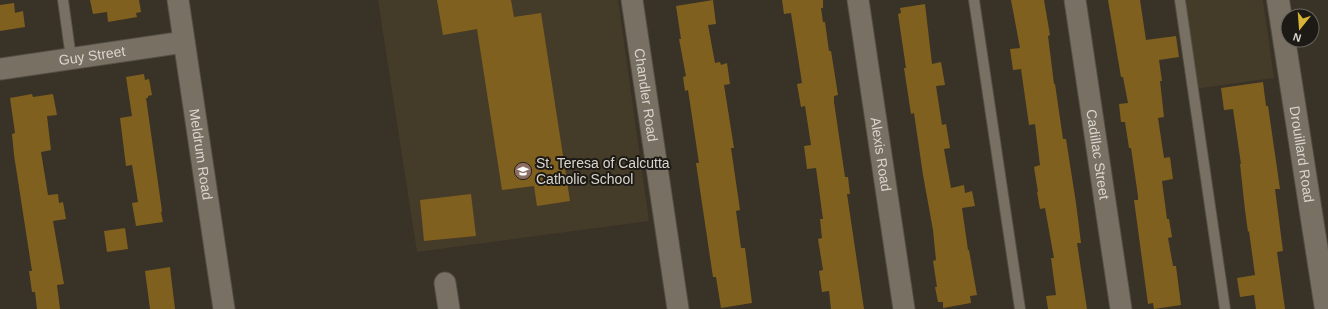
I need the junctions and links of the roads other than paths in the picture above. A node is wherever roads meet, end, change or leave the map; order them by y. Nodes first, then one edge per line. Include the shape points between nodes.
1 (63, 0) edge
2 (178, 0) edge
3 (632, 0) edge
4 (858, 0) edge
5 (974, 0) edge
6 (1075, 0) edge
7 (1180, 0) edge
8 (1278, 0) edge
9 (184, 42) junction
10 (71, 58) junction
11 (0, 69) edge
12 (445, 283) dead end
13 (224, 309) edge
14 (449, 309) edge
15 (678, 309) edge
16 (904, 309) edge
17 (1020, 309) edge
18 (1121, 309) edge
19 (1224, 309) edge
20 (1326, 309) edge

1 - 10 lane
2 - 9 street, Meldrum Road
3 - 15 street, Chandler Road
4 - 16 street, Alexis Road
5 - 17 lane
6 - 18 street, Cadillac Street
7 - 19 lane
8 - 20 street, Drouillard Road
9 - 10 street, Guy Street
9 - 13 street, Meldrum Road
10 - 11 street, Guy Street
12 - 14 street

